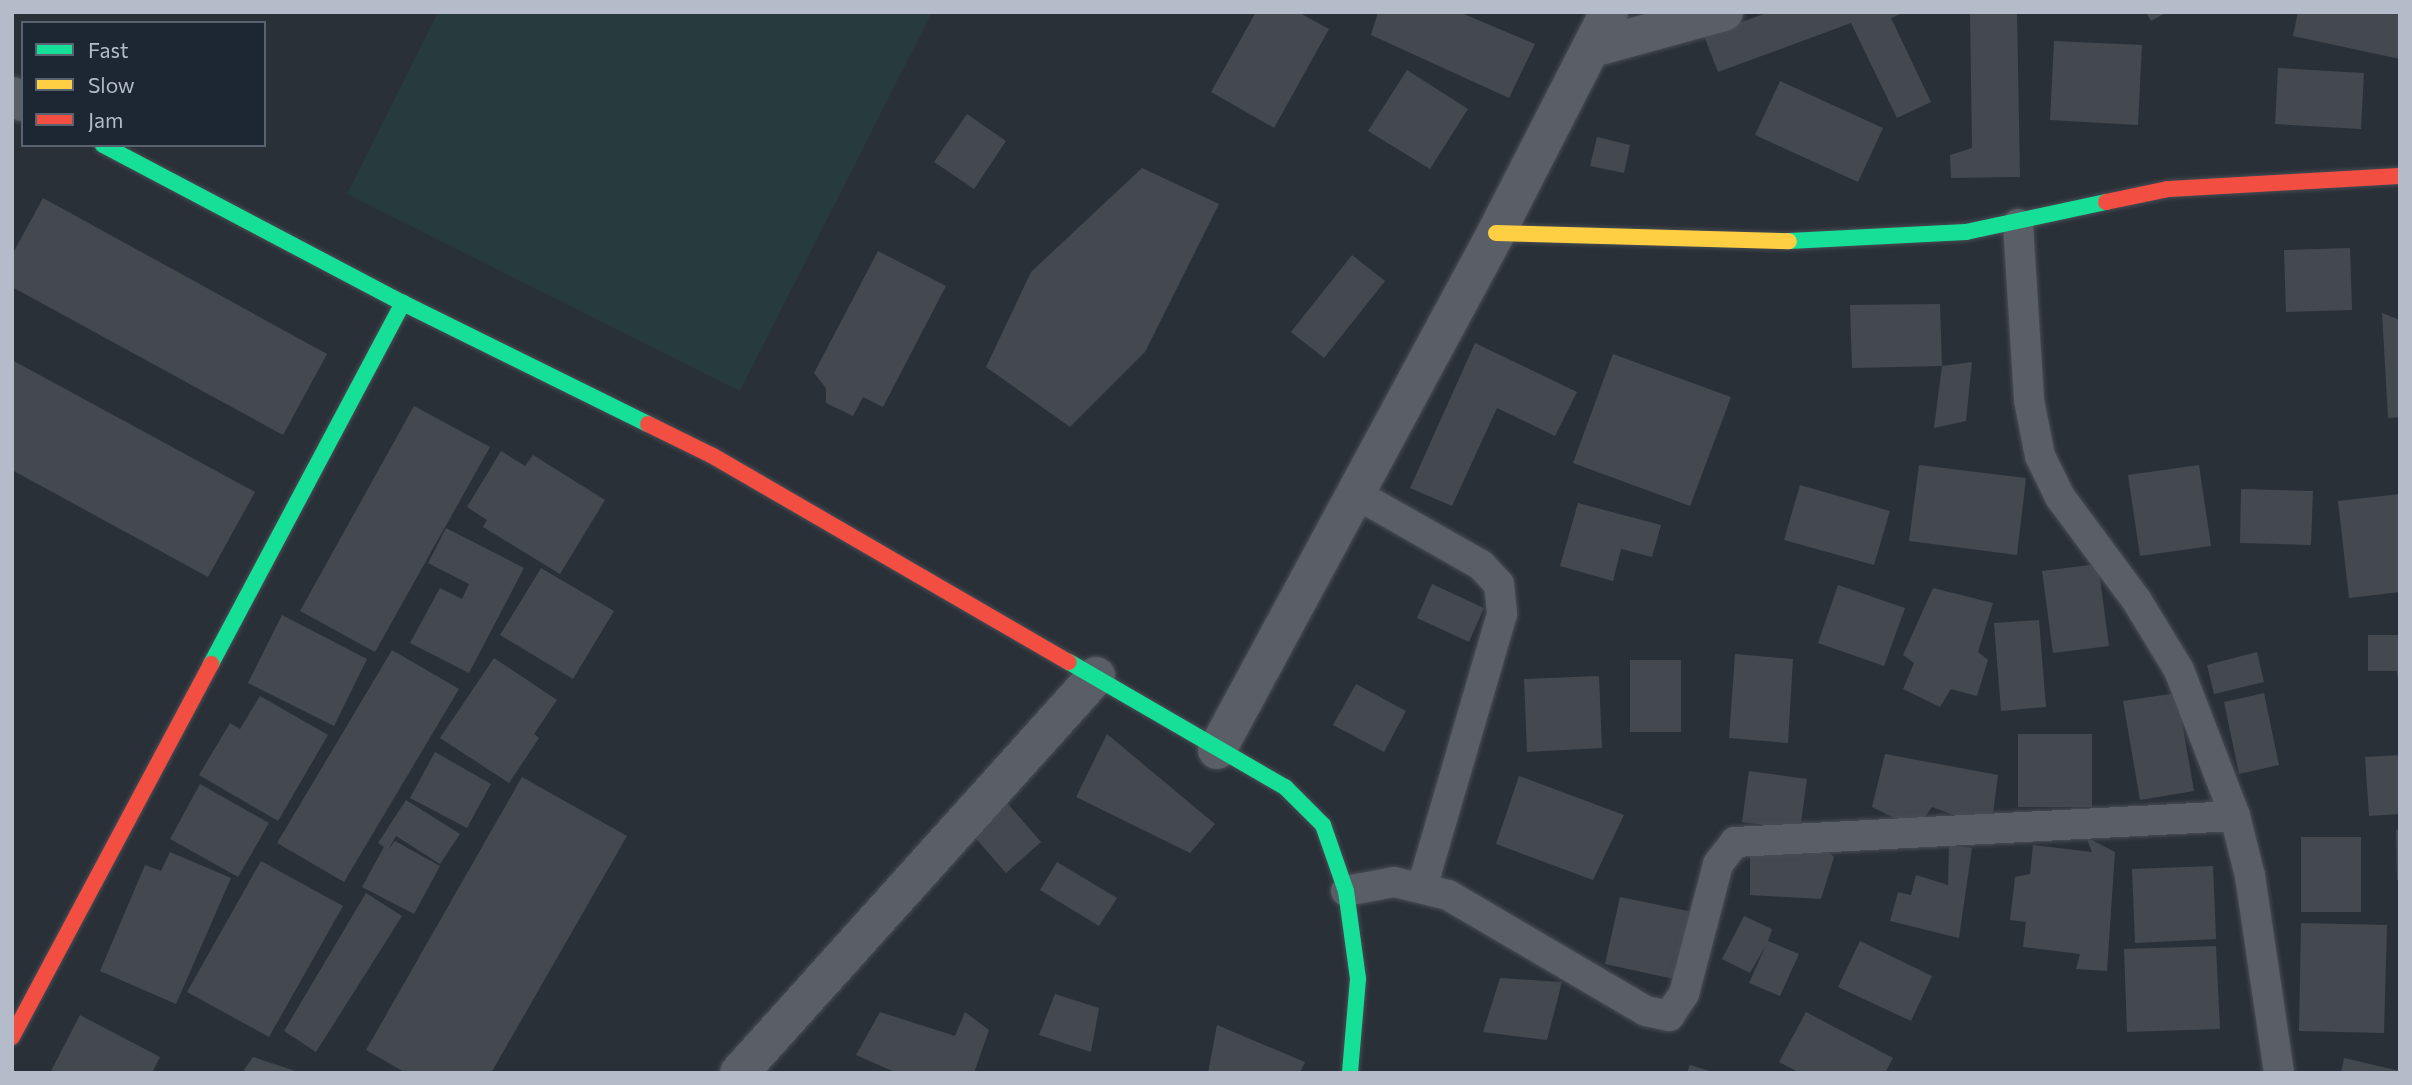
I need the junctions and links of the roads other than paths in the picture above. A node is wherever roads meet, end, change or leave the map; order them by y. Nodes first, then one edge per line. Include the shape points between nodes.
1 (1609, 12) edge
2 (1724, 12) edge
3 (1593, 48) junction
4 (107, 147) edge
5 (2400, 176) edge
6 (2018, 224) junction
7 (1496, 233) junction
8 (403, 303) junction
9 (1356, 494) junction
10 (1096, 676) junction
11 (1217, 750) junction
12 (2235, 816) junction
13 (1422, 888) junction
14 (1346, 891) junction
15 (12, 1037) edge
16 (739, 1073) edge
17 (1350, 1073) edge
18 (2279, 1073) edge

1 - 3 street
2 - 3 street
3 - 7 street
4 - 8 street
5 - 6 street via 2168,189
6 - 7 street via 1827,242
6 - 12 lane via 2029,400 2040,456 2060,497 2137,601 2179,670
7 - 9 street
8 - 10 street via 713,456
8 - 15 street
9 - 11 street
9 - 13 lane via 1481,565 1499,584 1502,614
10 - 11 street
10 - 16 street
11 - 14 street via 1285,787 1323,825
12 - 13 lane via 1735,842 1718,864 1684,994 1669,1016 1646,1011 1448,895
12 - 18 lane via 2263,951
13 - 14 lane via 1394,882
14 - 17 street via 1358,979

